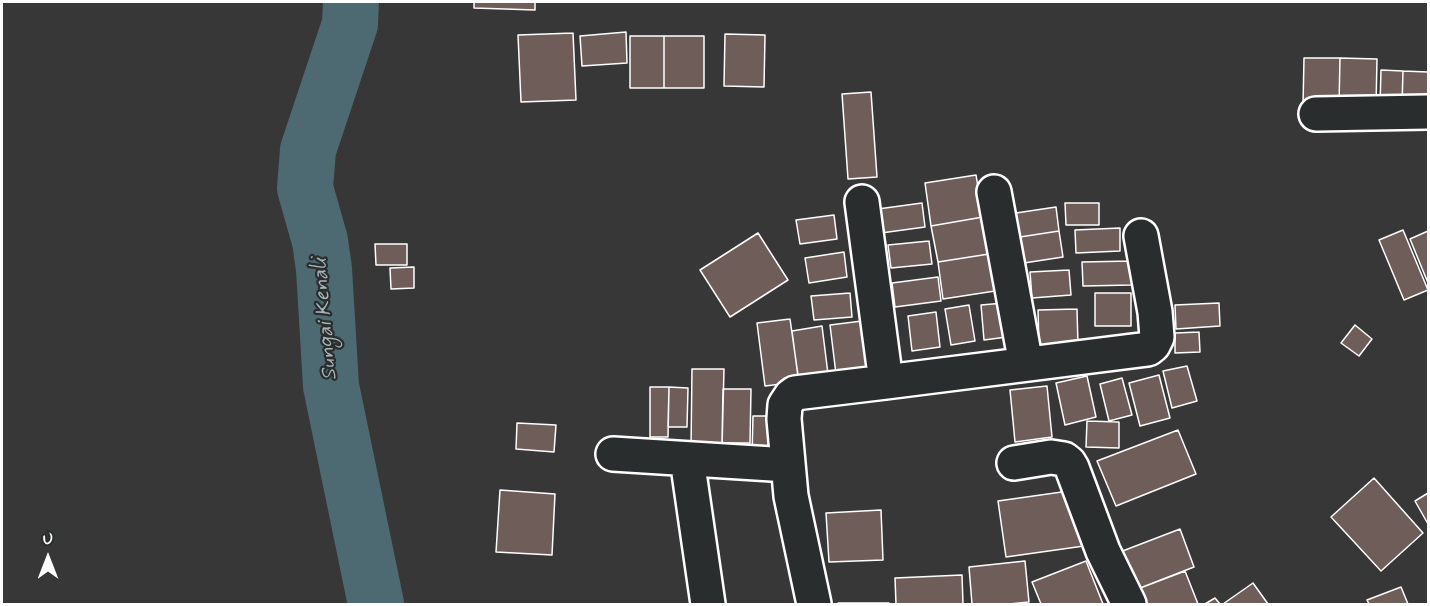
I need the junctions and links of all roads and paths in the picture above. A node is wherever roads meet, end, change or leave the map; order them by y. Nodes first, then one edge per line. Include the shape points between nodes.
1 (1428, 112) edge
2 (1316, 114) dead end
3 (994, 192) dead end
4 (862, 202) dead end
5 (1142, 236) dead end
6 (1026, 364) junction
7 (886, 382) junction
8 (613, 454) dead end
9 (687, 459) junction
10 (1014, 463) dead end
11 (788, 465) junction
12 (708, 604) edge
13 (814, 604) edge
14 (1129, 604) edge

1 - 2 street
3 - 6 street
4 - 7 street
5 - 6 street via 1155,312 1157,337 1153,345 1140,351
6 - 7 street
7 - 11 street via 791,396 784,411
8 - 9 street
9 - 11 street
9 - 12 street
10 - 14 street via 1052,457 1068,463
11 - 13 street

